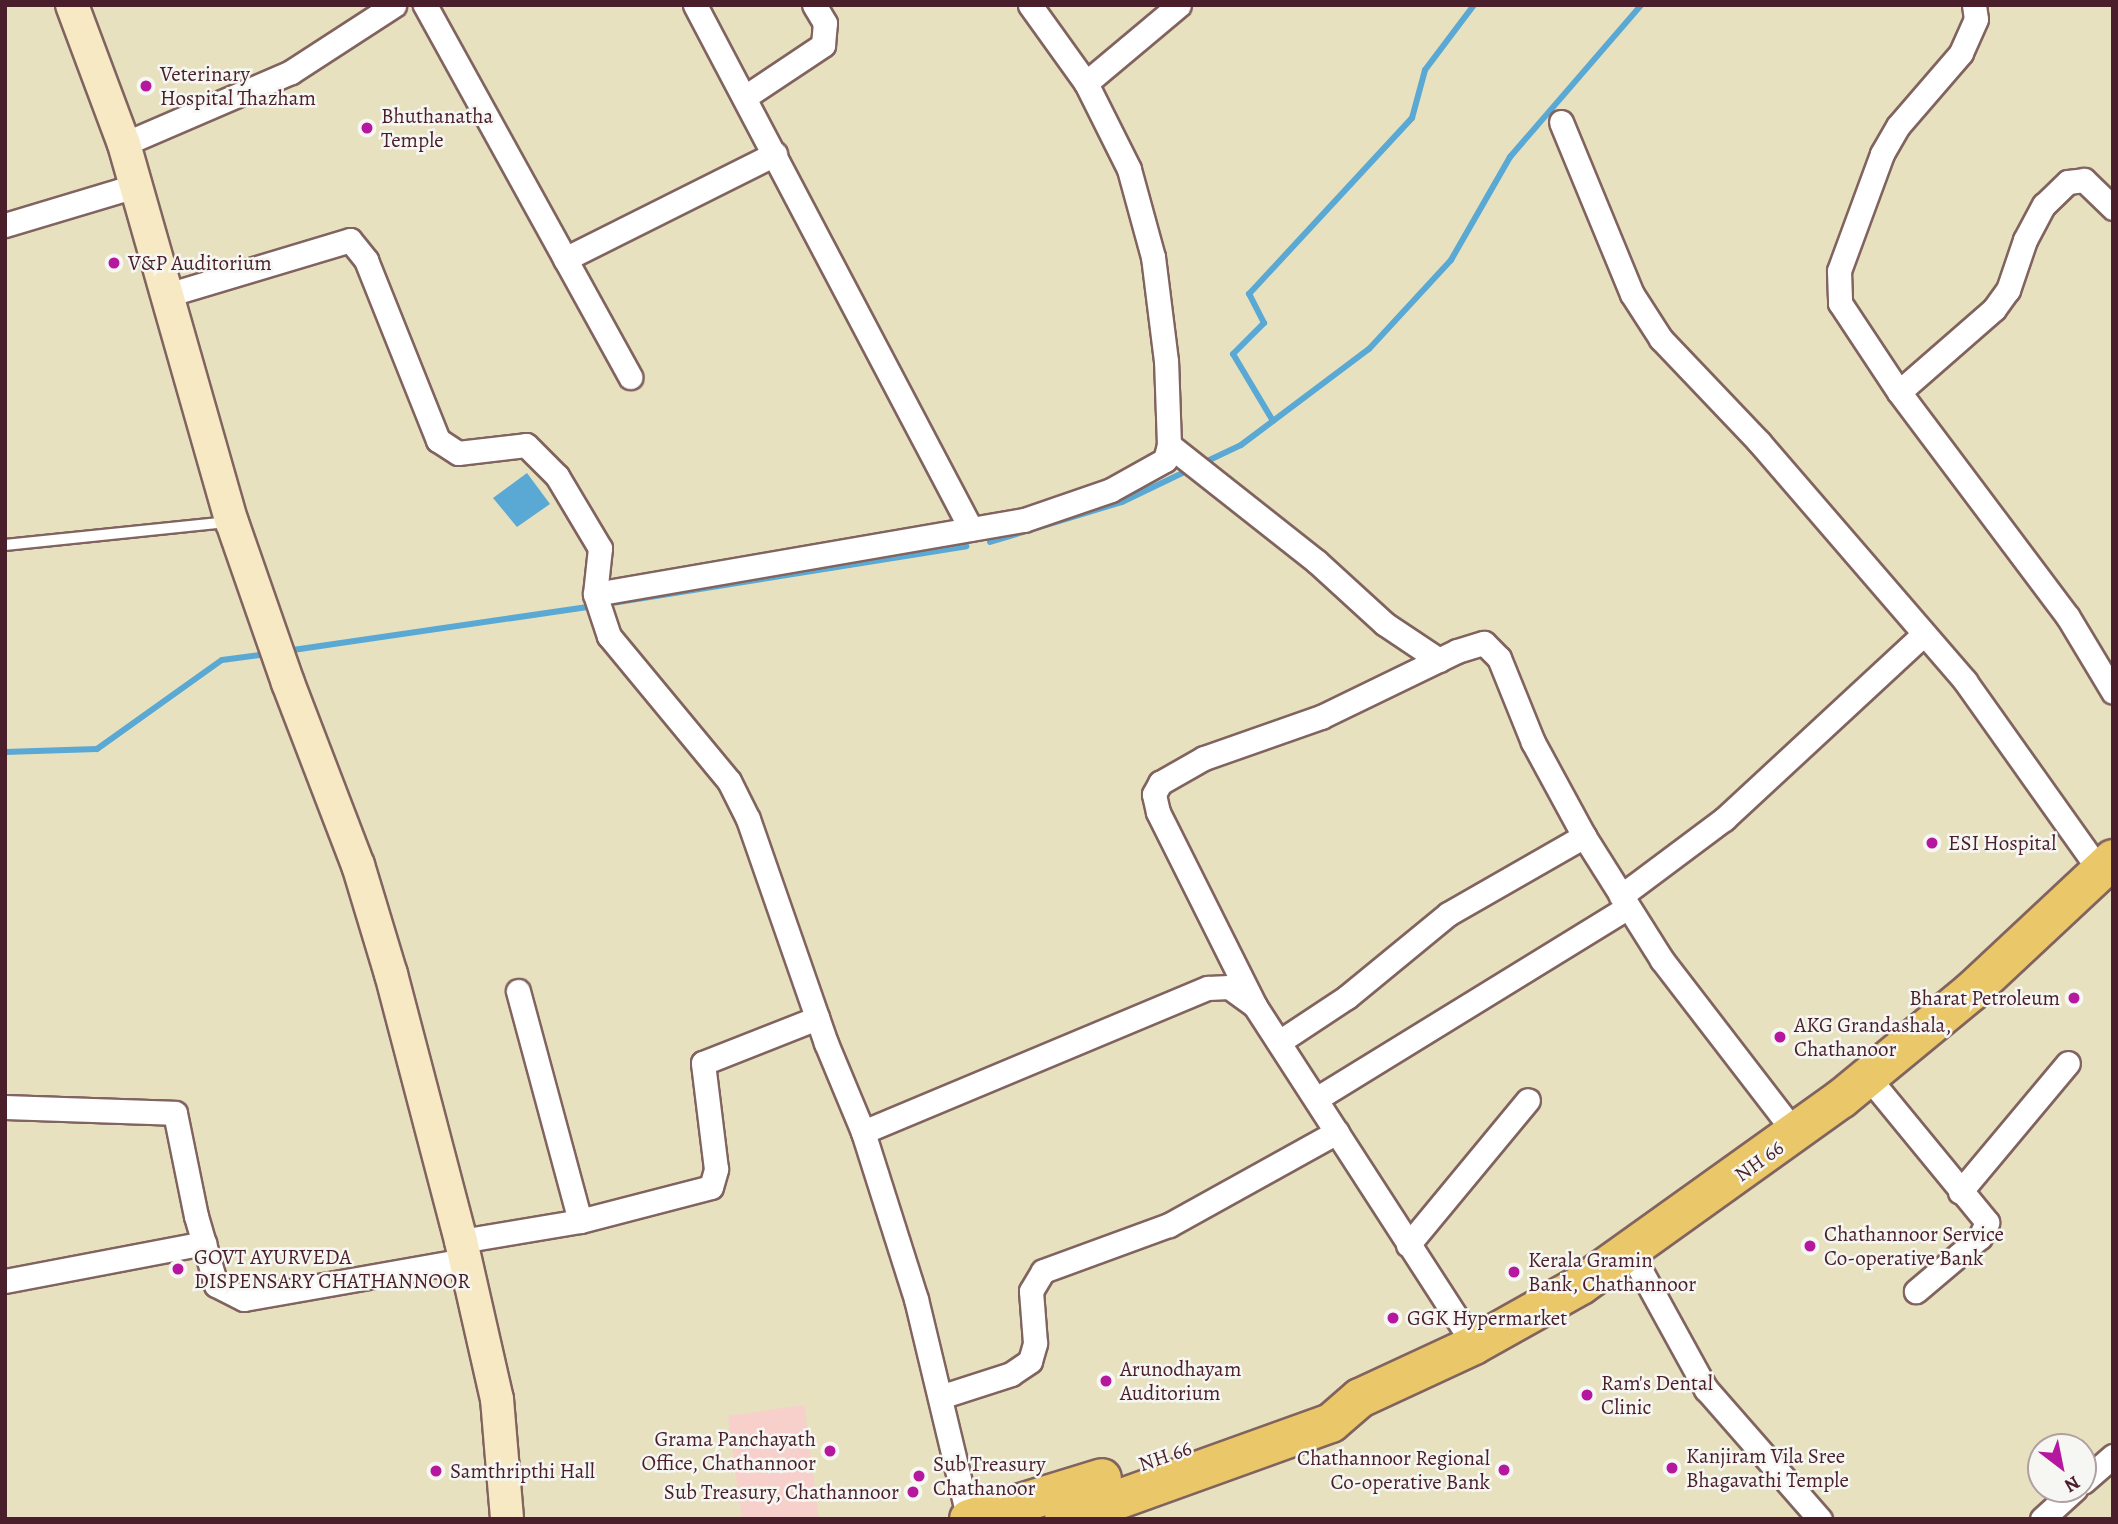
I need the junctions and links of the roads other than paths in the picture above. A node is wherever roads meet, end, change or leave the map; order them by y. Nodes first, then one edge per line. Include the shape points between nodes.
1 (72, 5) edge
2 (394, 5) edge
3 (425, 5) edge
4 (695, 5) edge
5 (814, 5) edge
6 (1030, 5) edge
7 (1179, 5) edge
8 (1973, 5) edge
9 (1086, 83) junction
10 (745, 97) junction
11 (1561, 122) dead end
12 (124, 144) junction
13 (775, 154) junction
14 (135, 186) junction
15 (2113, 208) edge
16 (5, 225) edge
17 (565, 259) junction
18 (167, 295) junction
19 (630, 377) dead end
20 (1899, 392) junction
21 (1169, 445) junction
22 (232, 522) junction
23 (971, 529) junction
24 (5, 545) edge
25 (595, 594) junction
26 (1924, 635) junction
27 (1439, 660) junction
28 (2113, 692) edge
29 (1584, 836) junction
30 (2106, 865) edge
31 (1625, 902) junction
32 (518, 991) dead end
33 (1255, 1006) junction
34 (817, 1018) junction
35 (1279, 1042) junction
36 (2068, 1063) dead end
37 (1868, 1077) junction
38 (1316, 1099) junction
39 (1528, 1100) dead end
40 (5, 1107) edge
41 (863, 1132) junction
42 (1337, 1132) junction
43 (1796, 1135) junction
44 (1960, 1192) junction
45 (580, 1221) junction
46 (204, 1243) junction
47 (1408, 1245) junction
48 (463, 1251) junction
49 (1630, 1251) junction
50 (5, 1281) edge
51 (1916, 1291) dead end
52 (1474, 1345) junction
53 (940, 1396) junction
54 (1360, 1398) junction
55 (2113, 1456) edge
56 (2097, 1470) edge
57 (2060, 1503) edge
58 (507, 1519) edge
59 (969, 1519) edge
60 (1064, 1519) edge
61 (1820, 1519) edge
62 (2042, 1519) edge

1 - 12 street
2 - 12 street via 291,72
3 - 17 street
4 - 10 street
5 - 10 street via 825,23 823,45
6 - 9 street
7 - 9 street
8 - 20 street via 1976,19 1961,53 1898,126 1882,154 1839,271 1844,315
9 - 21 street via 1129,169 1153,257 1166,361
10 - 13 street
11 - 26 street via 1632,294 1661,339 1759,442
12 - 14 street
13 - 17 street
13 - 23 street
14 - 16 street
14 - 18 street
15 - 20 street via 2084,180 2068,183 2044,205 2025,240 2008,290 1994,309
17 - 19 street
18 - 22 street
18 - 25 street via 350,240 366,260 438,440 458,453 515,446 535,450 595,536 601,559
20 - 28 street via 2023,554
21 - 23 street via 1162,465 1111,490 1024,520
21 - 27 street via 1316,561 1385,624
22 - 24 lane
22 - 48 street via 358,865
23 - 25 street
25 - 34 street via 609,636 718,768 744,808
26 - 30 street via 1965,681
26 - 31 street via 1724,819
27 - 29 street via 1472,645 1493,648 1533,742
27 - 33 street via 1321,717 1203,758 1160,783 1154,794 1158,812
29 - 31 street
29 - 35 street via 1448,914 1348,997
30 - 37 highway, NH 66 via 1972,991
31 - 38 street
31 - 43 street via 1662,960
32 - 45 street
33 - 35 street
33 - 41 street via 1228,987 1208,988
34 - 41 street
34 - 45 street via 702,1063 716,1169 711,1186
35 - 38 street
36 - 44 street
37 - 43 highway, NH 66
37 - 44 street
38 - 42 street
39 - 47 street
40 - 46 street via 175,1113
41 - 53 street via 916,1299
42 - 47 street
42 - 53 street via 1169,1225 1043,1271 1031,1291 1035,1343 1030,1361 1011,1374
43 - 49 highway, NH 66
44 - 51 street via 1987,1222 1986,1229
45 - 48 street
46 - 48 street via 216,1285 244,1299
46 - 50 street
47 - 52 street
48 - 58 street via 496,1399
49 - 52 highway, NH 66 via 1581,1285
49 - 61 street via 1706,1389
52 - 54 highway, NH 66
53 - 59 street
54 - 59 highway, NH 66 via 1325,1401 1056,1494
54 - 60 highway, NH 66 via 1331,1423
55 - 56 street
57 - 62 street

